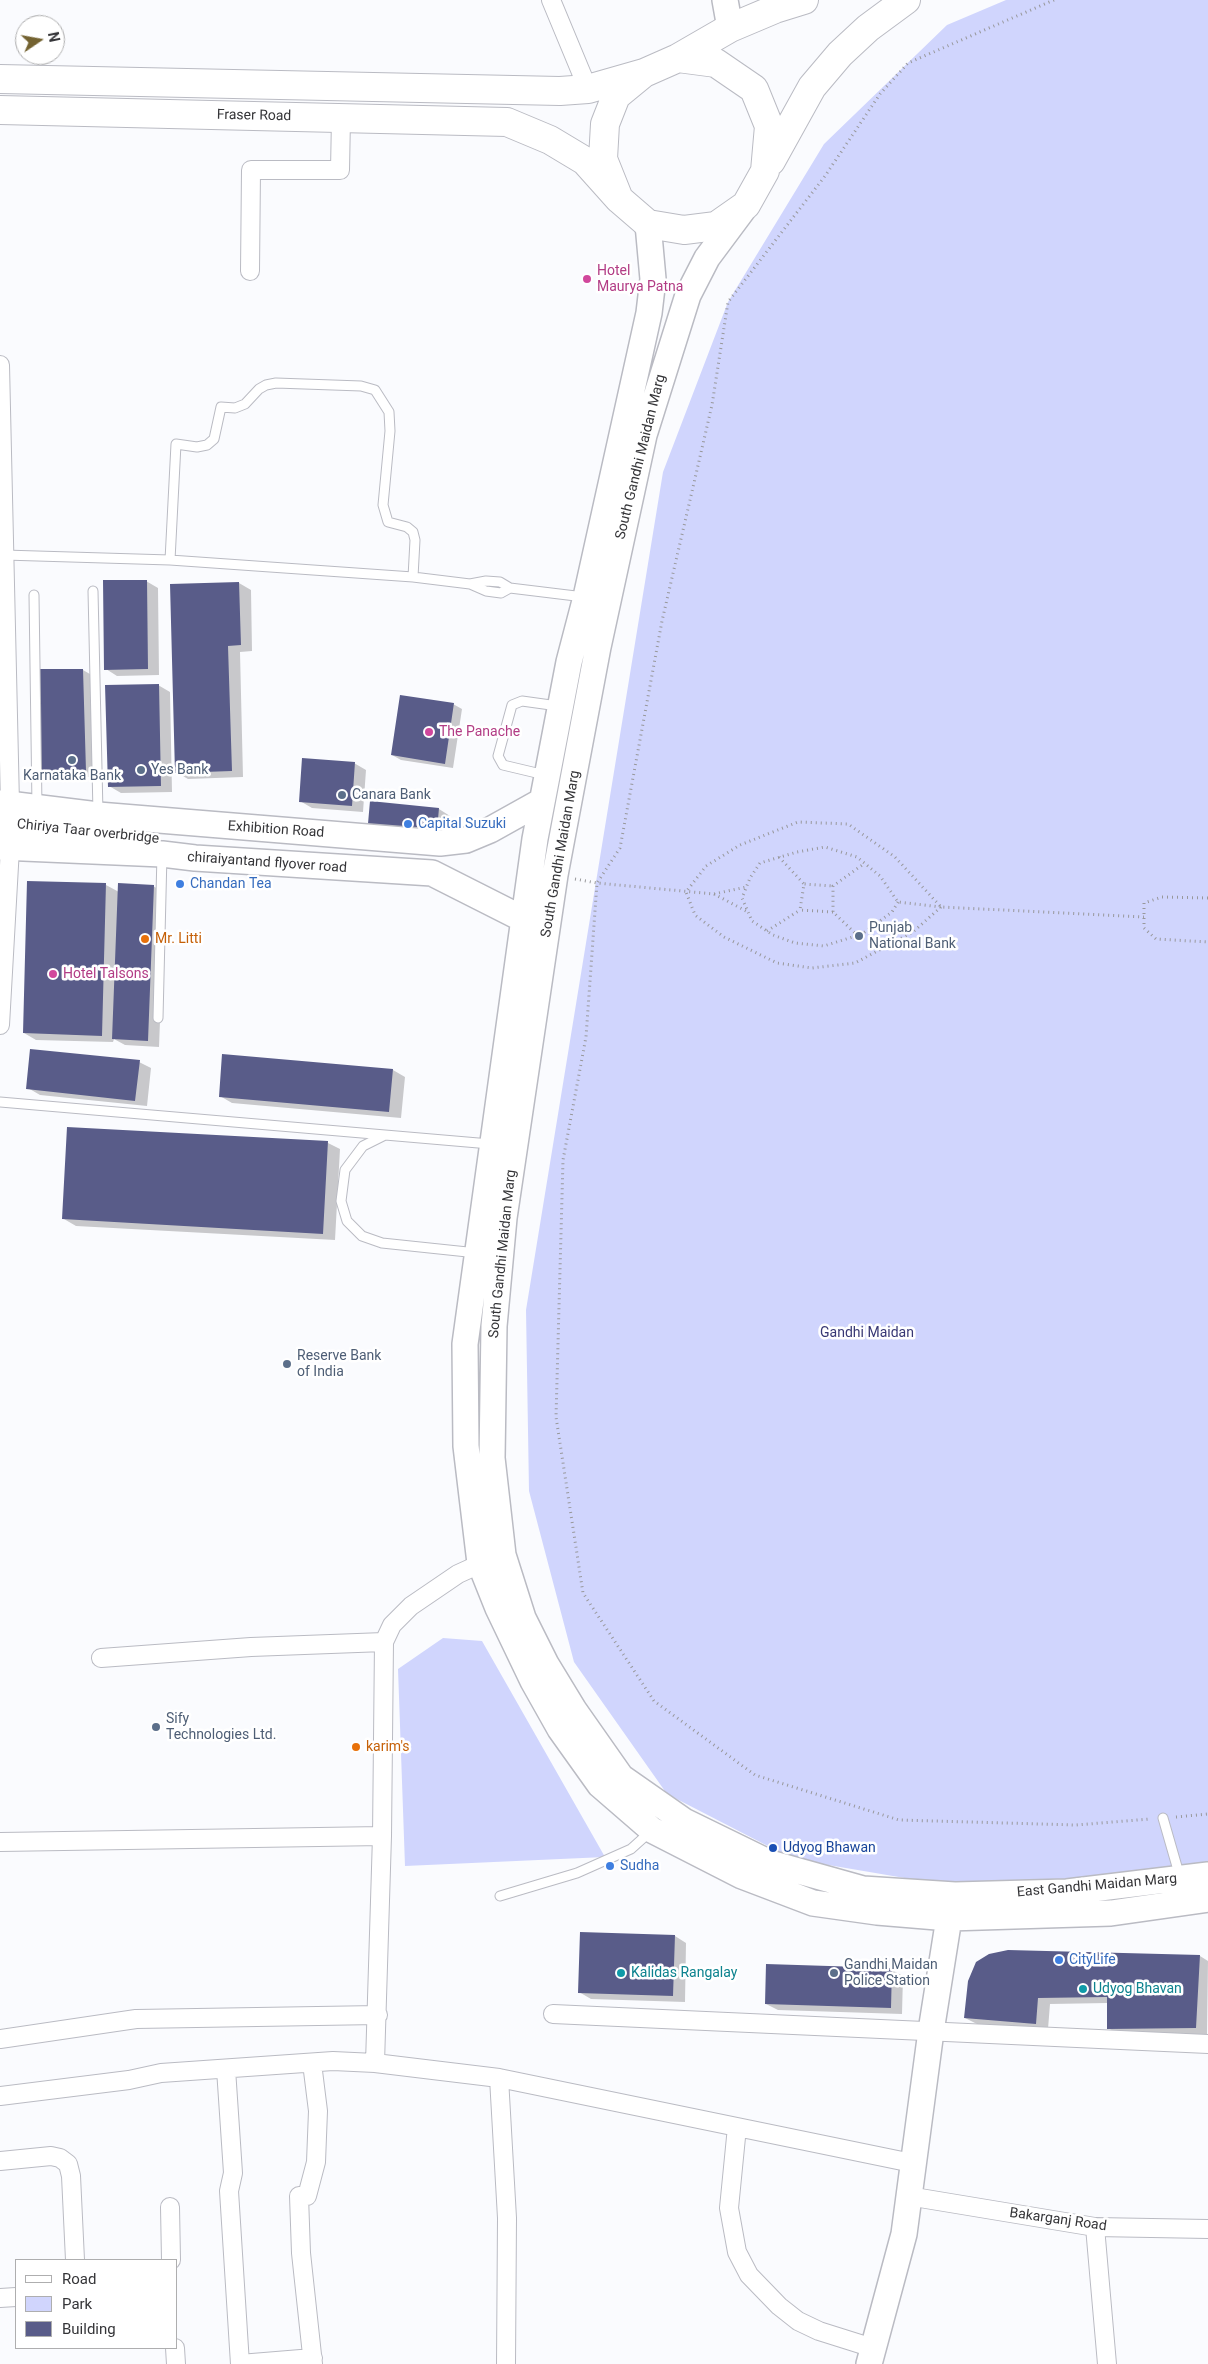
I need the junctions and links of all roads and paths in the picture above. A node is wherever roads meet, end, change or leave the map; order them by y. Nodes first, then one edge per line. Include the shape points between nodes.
1 (551, 0) edge
2 (725, 0) edge
3 (804, 0) edge
4 (905, 0) edge
5 (1054, 0) edge
6 (730, 28) junction
7 (678, 58) junction
8 (644, 73) junction
9 (0, 78) edge
10 (588, 89) junction
11 (0, 110) edge
12 (341, 118) junction
13 (765, 171) junction
14 (620, 199) junction
15 (746, 206) junction
16 (648, 224) junction
17 (250, 270) dead end
18 (0, 365) edge
19 (4, 555) junction
20 (170, 560) junction
21 (413, 577) junction
22 (93, 591) dead end
23 (34, 595) dead end
24 (586, 597) junction
25 (560, 706) junction
26 (548, 776) junction
27 (542, 801) junction
28 (37, 808) junction
29 (3, 810) edge
30 (98, 815) junction
31 (202, 824) junction
32 (165, 844) junction
33 (5, 848) edge
34 (779, 857) junction
35 (865, 863) junction
36 (555, 875) junction
37 (597, 883) junction
38 (804, 884) junction
39 (833, 886) junction
40 (746, 887) junction
41 (686, 892) junction
42 (714, 894) junction
43 (1208, 898) edge
44 (898, 902) junction
45 (941, 907) junction
46 (800, 910) junction
47 (747, 912) junction
48 (833, 912) junction
49 (1144, 917) junction
50 (523, 919) junction
51 (767, 931) junction
52 (859, 936) junction
53 (1208, 942) edge
54 (158, 1018) dead end
55 (0, 1025) edge
56 (0, 1102) edge
57 (385, 1135) junction
58 (503, 1144) junction
59 (478, 1254) junction
60 (492, 1559) junction
61 (384, 1642) junction
62 (101, 1658) dead end
63 (1208, 1814) edge
64 (657, 1818) junction
65 (1163, 1818) junction
66 (382, 1836) junction
67 (0, 1842) edge
68 (1208, 1875) edge
69 (1181, 1880) junction
70 (500, 1896) dead end
71 (1208, 1899) edge
72 (952, 1907) junction
73 (553, 2014) dead end
74 (378, 2015) junction
75 (931, 2031) junction
76 (0, 2039) edge
77 (1208, 2044) edge
78 (312, 2063) junction
79 (375, 2063) junction
80 (226, 2069) junction
81 (499, 2078) junction
82 (0, 2096) edge
83 (737, 2127) junction
84 (0, 2161) edge
85 (912, 2164) junction
86 (908, 2196) junction
87 (170, 2207) dead end
88 (1095, 2227) junction
89 (1208, 2229) edge
90 (75, 2259) edge
91 (171, 2259) edge
92 (15, 2297) edge
93 (0, 2298) edge
94 (176, 2349) edge
95 (871, 2356) edge
96 (313, 2361) edge
97 (176, 2364) edge
98 (240, 2364) edge
99 (506, 2364) edge
100 (1107, 2364) edge

1 - 10 street
2 - 6 main road
3 - 6 main road
4 - 13 main road via 840,54 812,87
5 - 37 path via 908,63 880,94 825,176 728,302 712,405 662,621 620,848
6 - 7 main road
7 - 8 main road
7 - 13 main road via 716,63 754,89 770,126
8 - 10 main road
8 - 14 main road via 616,96 605,124 603,159
9 - 10 main road via 532,91
11 - 12 main road, Fraser Road
12 - 14 main road, Fraser Road via 507,122 550,140 585,161
12 - 17 street via 340,170 251,170
13 - 15 main road
14 - 16 main road
15 - 16 main road via 716,226 684,230
15 - 36 main road, South Gandhi Maidan Marg via 707,258 688,295 644,435
16 - 24 main road via 653,279 649,313
18 - 19 street
19 - 20 lane
19 - 29 street
20 - 21 lane
20 - 21 lane via 176,444 207,445 214,439 222,407 235,408 245,404 266,385 361,386 375,390 389,412 383,505 388,522 413,532
21 - 24 lane via 470,584 500,582 510,588
22 - 30 lane
23 - 28 lane
24 - 25 main road
25 - 26 main road
25 - 26 lane via 522,701 512,705 498,756 499,762 509,767
26 - 27 main road
27 - 31 main road, Exhibition Road via 466,840 440,842
27 - 50 main road
28 - 29 main road, Exhibition Road
28 - 30 main road, Exhibition Road
29 - 32 main road, Chiriya Taar overbridge
30 - 31 main road, Exhibition Road
31 - 32 main road, Chiriya Taar overbridge
32 - 33 main road, chiraiyantand flyover road
32 - 50 main road, chiraiyantand flyover road via 195,858 432,873
32 - 54 lane
33 - 55 street
34 - 35 path via 825,847 857,857
34 - 38 path
34 - 40 path via 760,863
35 - 39 path
35 - 44 path via 880,876
36 - 37 path
36 - 50 main road
36 - 58 main road, South Gandhi Maidan Marg
37 - 41 path
37 - 65 path via 586,1037 563,1160 556,1417 583,1593 654,1701 755,1775 898,1820 1076,1825
38 - 39 path
38 - 46 path
39 - 48 path
40 - 42 path
40 - 47 path via 742,898
41 - 42 path
41 - 45 path via 695,915 724,937 778,963 812,968 855,963 913,932
41 - 45 path via 706,866 740,845 798,822 848,824 895,857
42 - 47 path
43 - 49 path via 1162,897 1144,903
44 - 45 path
44 - 52 path via 892,912
45 - 49 path
46 - 48 path
46 - 51 path
47 - 51 path
48 - 52 path
49 - 53 path via 1144,928 1156,939
50 - 58 main road
51 - 52 path via 796,942 824,946
56 - 57 lane
57 - 58 lane
57 - 59 lane via 363,1146 345,1170 341,1201 347,1221 362,1236 382,1243
58 - 59 main road
58 - 60 main road, South Gandhi Maidan Marg via 504,1218 494,1326
59 - 60 main road via 465,1344 466,1446
60 - 61 street via 458,1574 411,1606 392,1625
60 - 64 main road, South Gandhi Maidan Marg via 546,1664 574,1710 621,1777
61 - 62 street via 251,1647
61 - 66 street
63 - 65 path
64 - 70 lane via 632,1849 568,1876
64 - 72 main road, South Gandhi Maidan Marg via 684,1821 770,1863 863,1889
65 - 69 lane
66 - 67 street
66 - 74 street
68 - 69 main road, East Gandhi Maidan Marg
69 - 72 main road, East Gandhi Maidan Marg
71 - 72 main road via 1111,1914
72 - 75 main road
73 - 75 street
74 - 76 street via 136,2019
74 - 79 street
75 - 77 street
75 - 85 main road
78 - 79 street
78 - 80 street
78 - 96 street via 318,2111 316,2162 307,2196 299,2196 301,2252
79 - 81 street
80 - 82 street via 161,2073
80 - 98 street via 234,2173 229,2191
81 - 83 street
81 - 99 street via 507,2218
83 - 85 street
83 - 95 street via 729,2208 737,2252 749,2275 798,2321
84 - 90 street via 51,2156 68,2164
85 - 86 main road
86 - 88 street, Bakarganj Road
86 - 95 main road via 904,2234
87 - 91 street
88 - 89 street, Bakarganj Road
88 - 100 street
92 - 93 street
94 - 97 street
96 - 98 street

